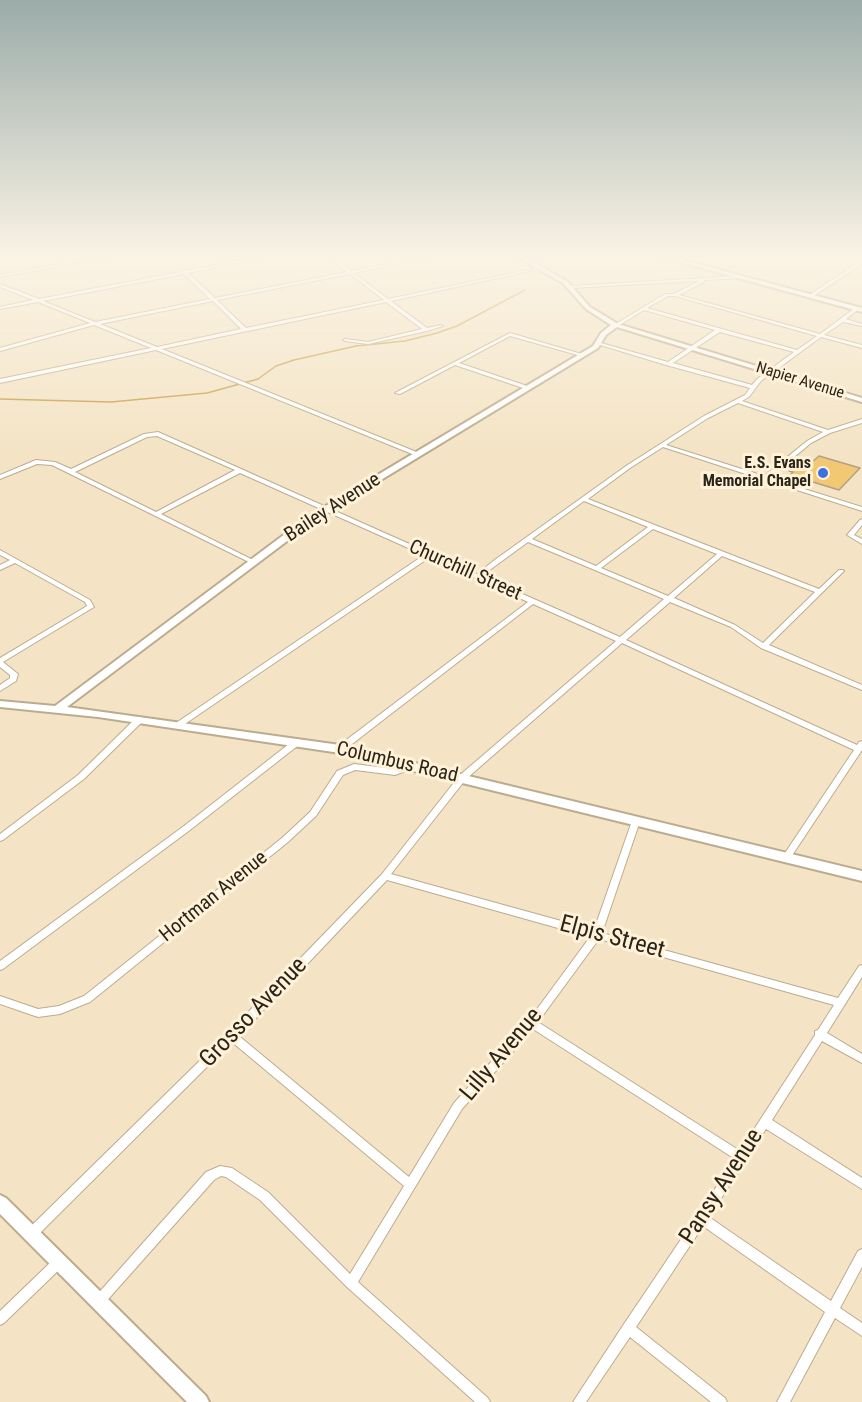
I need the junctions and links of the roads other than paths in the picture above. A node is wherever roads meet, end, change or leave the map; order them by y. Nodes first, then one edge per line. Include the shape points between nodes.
1 (84, 320) edge
2 (110, 320) edge
3 (235, 320) edge
4 (290, 320) edge
5 (414, 320) edge
6 (608, 320) edge
7 (624, 320) edge
8 (685, 320) edge
9 (768, 320) edge
10 (842, 320) edge
11 (844, 320) edge
12 (92, 324) junction
13 (616, 325) junction
14 (862, 325) edge
15 (441, 326) dead end
16 (245, 330) junction
17 (427, 330) junction
18 (719, 330) junction
19 (822, 335) junction
20 (345, 340) dead end
21 (599, 344) junction
22 (862, 347) edge
23 (691, 349) junction
24 (0, 350) edge
25 (154, 350) junction
26 (798, 352) junction
27 (583, 355) junction
28 (455, 363) junction
29 (669, 364) junction
30 (771, 373) junction
31 (0, 381) edge
32 (752, 387) junction
33 (528, 388) junction
34 (398, 393) dead end
35 (862, 400) edge
36 (738, 401) junction
37 (862, 421) edge
38 (828, 432) junction
39 (661, 445) junction
40 (417, 454) junction
41 (72, 471) junction
42 (238, 471) junction
43 (0, 477) edge
44 (764, 479) junction
45 (584, 499) junction
46 (862, 509) edge
47 (326, 510) junction
48 (157, 514) junction
49 (862, 521) edge
50 (653, 526) junction
51 (527, 539) junction
52 (862, 542) edge
53 (0, 552) edge
54 (722, 553) junction
55 (429, 555) junction
56 (15, 560) junction
57 (253, 562) junction
58 (0, 568) edge
59 (597, 568) junction
60 (842, 571) dead end
61 (480, 578) junction
62 (820, 592) junction
63 (668, 598) junction
64 (533, 601) junction
65 (620, 640) junction
66 (764, 646) junction
67 (0, 663) edge
68 (0, 688) edge
69 (862, 688) edge
70 (0, 704) edge
71 (58, 709) junction
72 (140, 720) junction
73 (179, 725) junction
74 (297, 742) junction
75 (860, 747) edge
76 (340, 749) junction
77 (412, 765) junction
78 (463, 777) junction
79 (636, 821) junction
80 (0, 838) edge
81 (786, 858) junction
82 (385, 876) junction
83 (862, 876) edge
84 (597, 934) junction
85 (0, 966) edge
86 (862, 969) edge
87 (0, 1000) edge
88 (839, 1002) junction
89 (532, 1023) junction
90 (819, 1034) junction
91 (232, 1036) junction
92 (862, 1059) edge
93 (765, 1122) junction
94 (742, 1158) junction
95 (862, 1184) edge
96 (411, 1185) junction
97 (0, 1203) edge
98 (702, 1219) junction
99 (30, 1234) junction
100 (862, 1255) edge
101 (58, 1262) junction
102 (351, 1283) junction
103 (99, 1301) junction
104 (834, 1309) junction
105 (0, 1319) edge
106 (628, 1328) junction
107 (862, 1330) edge
108 (196, 1401) edge
109 (484, 1402) edge
110 (579, 1402) edge
111 (721, 1402) edge
112 (783, 1402) edge

1 - 12 street
2 - 12 street
3 - 16 street
4 - 16 street
5 - 17 street
6 - 13 street, Napier Avenue
7 - 13 street
8 - 18 street
9 - 19 street
10 - 19 street
11 - 14 street
12 - 24 street
12 - 25 street
13 - 21 street, Bailey Avenue via 603,334
13 - 23 street, Napier Avenue
15 - 17 street
16 - 25 street
17 - 20 street via 368,343
18 - 23 street
18 - 26 street
19 - 22 street
19 - 26 street
21 - 27 street, Bailey Avenue
21 - 29 street
23 - 29 street
23 - 30 street, Napier Avenue
25 - 31 street
25 - 40 street
26 - 30 street
27 - 28 street via 512,333
27 - 33 street, Bailey Avenue
28 - 33 street
28 - 34 street
29 - 32 street
30 - 32 street
30 - 35 street, Napier Avenue
32 - 36 street
33 - 40 street, Bailey Avenue
36 - 38 street
36 - 39 street
37 - 38 street
38 - 44 street via 808,442
39 - 44 street
39 - 45 street
40 - 47 street, Bailey Avenue
41 - 42 street, Churchill Street via 152,434
41 - 43 street via 48,462 29,464
41 - 48 street
42 - 47 street, Churchill Street
42 - 48 street
44 - 46 street
45 - 50 street
45 - 51 street
47 - 55 street, Churchill Street
47 - 57 street, Bailey Avenue
48 - 57 street
49 - 52 street via 850,535
50 - 54 street
50 - 59 street
51 - 59 street
51 - 61 street
53 - 56 street
54 - 62 street
54 - 63 street, Grosso Avenue
55 - 61 street, Churchill Street
55 - 73 street
56 - 58 street
56 - 67 street via 88,601 91,607
57 - 71 street, Bailey Avenue
59 - 63 street
60 - 62 street
61 - 64 street, Churchill Street
62 - 66 street
63 - 65 street, Grosso Avenue
63 - 66 street via 733,626
64 - 65 street, Churchill Street
64 - 76 street
65 - 75 street, Churchill Street
65 - 78 street, Grosso Avenue
66 - 69 street
67 - 68 street via 13,672 14,678
70 - 71 street, Columbus Road
71 - 72 street, Columbus Road
72 - 73 street, Columbus Road
72 - 80 street via 81,777
73 - 74 street, Columbus Road
74 - 76 street, Columbus Road
74 - 85 street
75 - 81 street
76 - 77 street, Columbus Road
77 - 78 street, Columbus Road
77 - 87 street, Hortman Avenue via 395,772 354,767 340,772 313,813 285,840 87,999 70,1007 38,1013
78 - 79 street, Columbus Road
78 - 82 street, Grosso Avenue
79 - 81 street, Columbus Road
79 - 84 street, Lilly Avenue
81 - 83 street, Columbus Road
82 - 84 street, Elpis Street
82 - 91 street, Grosso Avenue
84 - 88 street, Elpis Street
84 - 89 street, Lilly Avenue
86 - 88 street, Pansy Avenue
88 - 90 street, Pansy Avenue
89 - 94 street
89 - 96 street, Lilly Avenue via 458,1106
90 - 92 street
90 - 93 street, Pansy Avenue
91 - 96 street
91 - 99 street, Grosso Avenue
93 - 94 street, Pansy Avenue
93 - 95 street
94 - 98 street, Pansy Avenue
96 - 102 street, Lilly Avenue
97 - 99 street
98 - 104 street
98 - 106 street, Pansy Avenue
99 - 101 street
100 - 104 street
101 - 103 street
101 - 105 street
102 - 103 street via 255,1189 220,1171 210,1176
102 - 109 street
103 - 108 street
104 - 107 street
104 - 112 street
106 - 110 street, Pansy Avenue
106 - 111 street

